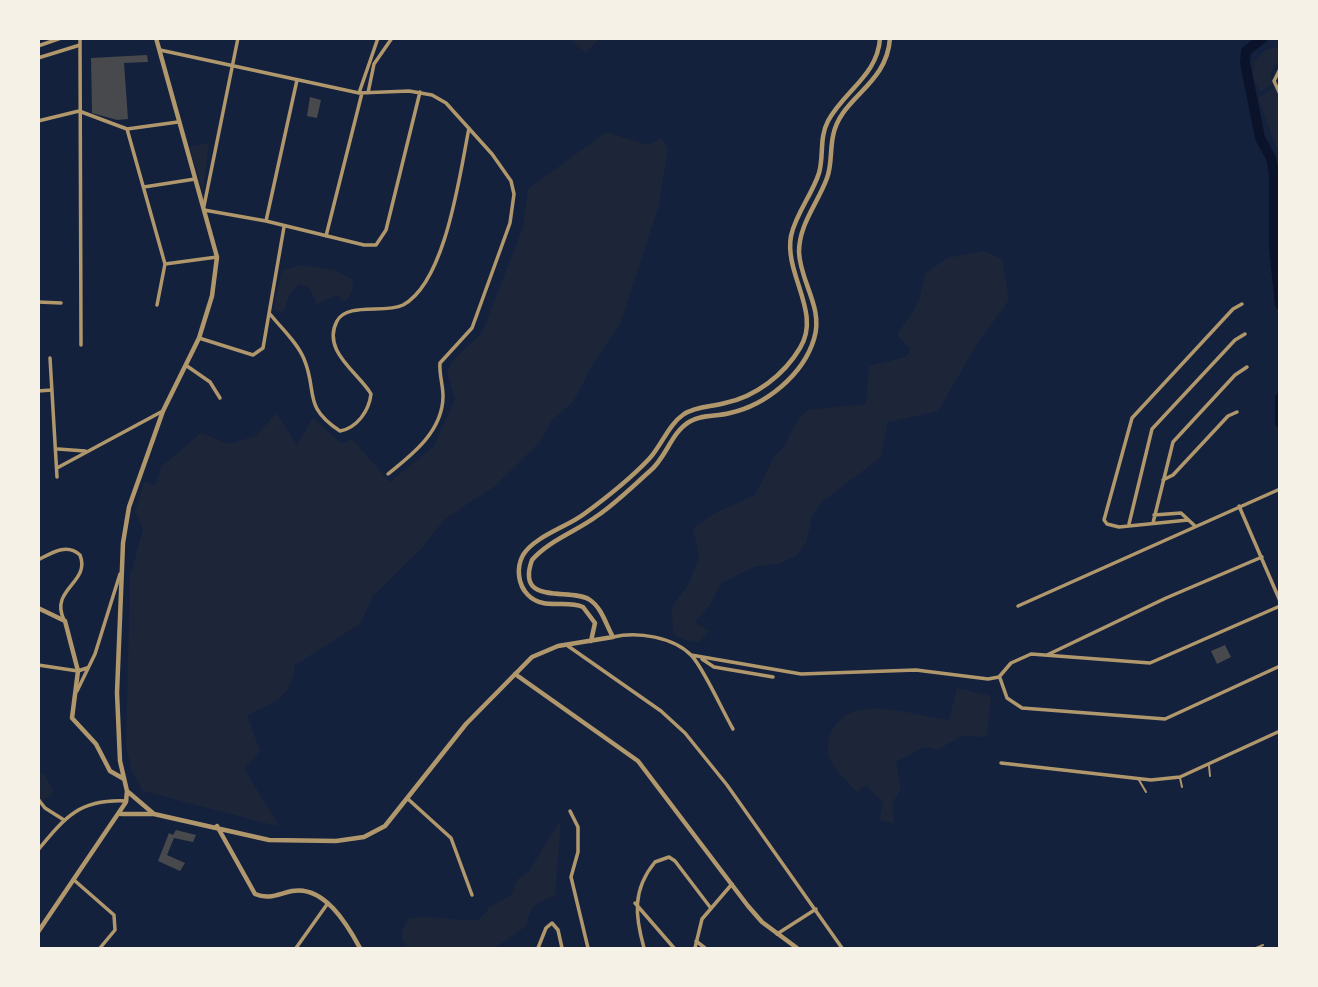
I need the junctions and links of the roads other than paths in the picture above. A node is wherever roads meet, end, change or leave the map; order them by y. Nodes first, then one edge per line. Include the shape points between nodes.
1 (61, 38) edge
2 (80, 38) edge
3 (156, 38) edge
4 (238, 38) edge
5 (378, 38) edge
6 (392, 38) edge
7 (880, 38) edge
8 (890, 38) edge
9 (80, 45) junction
10 (38, 46) edge
11 (158, 49) junction
12 (38, 58) edge
13 (234, 66) junction
14 (1279, 69) edge
15 (297, 79) junction
16 (420, 92) junction
17 (361, 93) junction
18 (368, 93) junction
19 (1279, 94) edge
20 (79, 111) junction
21 (38, 121) edge
22 (178, 122) junction
23 (469, 128) junction
24 (127, 129) junction
25 (195, 179) junction
26 (144, 187) junction
27 (204, 208) junction
28 (266, 221) junction
29 (284, 227) junction
30 (327, 236) junction
31 (790, 251) junction
32 (799, 251) junction
33 (217, 257) junction
34 (165, 264) junction
35 (38, 302) edge
36 (61, 303) dead end
37 (1242, 304) dead end
38 (157, 305) dead end
39 (270, 314) junction
40 (1245, 334) dead end
41 (199, 338) junction
42 (81, 345) dead end
43 (801, 346) junction
44 (810, 350) junction
45 (50, 358) dead end
46 (187, 366) junction
47 (1247, 367) dead end
48 (52, 390) junction
49 (38, 391) edge
50 (220, 398) dead end
51 (163, 411) junction
52 (1237, 412) dead end
53 (57, 449) junction
54 (87, 450) junction
55 (57, 468) junction
56 (637, 469) junction
57 (388, 474) dead end
58 (57, 477) dead end
59 (643, 477) junction
60 (1163, 480) junction
61 (1279, 489) edge
62 (1239, 506) junction
63 (1168, 514) junction
64 (1154, 515) junction
65 (1188, 520) junction
66 (1168, 522) junction
67 (1153, 523) junction
68 (1129, 524) junction
69 (1195, 526) junction
70 (1262, 558) junction
71 (38, 560) edge
72 (122, 568) junction
73 (535, 588) junction
74 (528, 595) junction
75 (1279, 604) edge
76 (1018, 606) dead end
77 (38, 608) edge
78 (65, 621) junction
79 (607, 627) junction
80 (595, 630) junction
81 (613, 637) junction
82 (591, 641) junction
83 (568, 646) junction
84 (691, 655) junction
85 (1047, 655) junction
86 (701, 657) junction
87 (38, 665) edge
88 (89, 666) junction
89 (1279, 666) edge
90 (78, 671) junction
91 (515, 674) junction
92 (773, 677) dead end
93 (999, 677) junction
94 (76, 693) junction
95 (733, 729) dead end
96 (1279, 731) edge
97 (1001, 763) dead end
98 (1209, 765) junction
99 (1210, 776) dead end
100 (1180, 777) junction
101 (1139, 779) junction
102 (125, 780) junction
103 (1182, 787) dead end
104 (127, 791) junction
105 (1146, 792) dead end
106 (38, 799) edge
107 (408, 799) junction
108 (126, 802) junction
109 (141, 803) junction
110 (570, 811) dead end
111 (137, 813) junction
112 (120, 814) junction
113 (154, 814) junction
114 (64, 820) junction
115 (217, 826) junction
116 (38, 850) edge
117 (73, 879) junction
118 (732, 884) junction
119 (472, 895) dead end
120 (328, 903) junction
121 (635, 903) junction
122 (710, 907) junction
123 (816, 909) junction
124 (38, 932) edge
125 (778, 934) junction
126 (696, 941) junction
127 (1263, 945) dead end
128 (100, 948) edge
129 (296, 948) edge
130 (360, 948) edge
131 (538, 948) edge
132 (562, 948) edge
133 (589, 948) edge
134 (644, 948) edge
135 (674, 948) edge
136 (695, 948) edge
137 (705, 948) edge
138 (797, 948) edge
139 (842, 948) edge
140 (1256, 948) edge

1 - 10 street
2 - 9 street
3 - 11 street
4 - 13 street
5 - 17 street
6 - 18 street via 374,64
7 - 31 street via 871,69 826,125 819,172 798,214
8 - 32 street via 889,53 878,75 835,126 828,175 807,218
9 - 12 street
9 - 20 street
11 - 13 street
11 - 22 street
13 - 15 street
13 - 27 street
14 - 19 street via 1274,80
15 - 17 street
15 - 28 street
16 - 18 street
16 - 23 street via 439,98
16 - 30 street via 380,243 364,246
17 - 18 street
17 - 30 street
20 - 21 street
20 - 24 street
20 - 42 street
22 - 24 street
22 - 25 street
23 - 39 street via 442,249 426,279 404,305 346,313 335,323 340,358 371,394 360,419 343,431 316,408 305,360
23 - 57 street via 507,174 514,206 472,328 440,363 443,395 436,422 424,443
24 - 26 street
25 - 26 street
25 - 27 street
26 - 34 street
27 - 28 street
27 - 33 street
28 - 29 street
29 - 30 street
29 - 39 street
31 - 32 street
31 - 43 street via 806,308
32 - 44 street via 815,305 816,332
33 - 34 street
33 - 41 street via 212,296
34 - 38 street
35 - 36 street
37 - 68 street via 1132,418 1104,520 1113,526
39 - 41 street via 263,348 253,355
40 - 68 street via 1152,429
41 - 46 street
43 - 44 street
43 - 56 street via 756,392 683,415
44 - 59 street via 760,402 744,410 696,418 681,428
45 - 48 street
46 - 50 street via 210,382
46 - 51 street
47 - 60 street via 1173,442
48 - 49 street
48 - 53 street
51 - 54 street
51 - 72 street via 129,507
52 - 60 street
53 - 54 street
53 - 55 street
54 - 55 street
55 - 58 street
56 - 59 street
56 - 74 street via 583,515 530,547 519,576
59 - 73 street via 599,515 536,554 529,575
60 - 64 street
61 - 62 street
62 - 69 street
62 - 70 street
63 - 64 street
63 - 65 street via 1181,513
63 - 66 street
64 - 67 street
65 - 66 street
65 - 69 street
66 - 67 street
67 - 68 street
69 - 76 street
70 - 75 street
70 - 85 street
71 - 78 street via 66,548 80,555 80,573 61,600 59,609
72 - 88 street
72 - 102 street via 117,693
73 - 74 street
73 - 79 street via 548,595 588,598
74 - 80 street via 547,604 583,607 592,615
75 - 85 street via 1150,663
77 - 78 street
78 - 90 street
79 - 80 street
79 - 81 street
80 - 82 street
81 - 82 street
81 - 84 street via 652,636
82 - 83 street
83 - 91 street via 545,650
83 - 123 street via 685,733
84 - 86 street
84 - 95 street
85 - 93 street via 1020,657
86 - 92 street via 708,666
86 - 93 street via 801,674 916,670
87 - 90 street
88 - 90 street
88 - 94 street
89 - 93 street via 1176,715 1154,720 1023,708 1007,698
90 - 94 street
91 - 107 street via 466,724
91 - 118 street via 638,761
94 - 102 street via 72,718 96,744 110,771
96 - 98 street
97 - 101 street
98 - 99 lane
98 - 100 street
100 - 101 street
100 - 103 lane
101 - 105 lane
102 - 104 street
104 - 108 street
104 - 109 street
106 - 114 street
107 - 115 street via 386,827 353,840 269,840
107 - 119 street via 451,838
108 - 112 street
108 - 114 street via 96,802
109 - 111 street
109 - 113 street
110 - 133 street via 578,827 571,877
111 - 112 street
111 - 113 street
112 - 117 street
113 - 115 street
114 - 116 street
115 - 120 street via 255,894 272,897 308,891
117 - 124 street
117 - 128 street via 114,915 115,930
118 - 122 street
118 - 125 street via 762,922
120 - 129 street
120 - 130 street
121 - 122 street via 648,870 662,857 669,857
121 - 134 street
121 - 135 street
122 - 126 street
123 - 125 street
123 - 139 street
125 - 138 street
126 - 136 street
126 - 137 street
127 - 140 lane
131 - 132 street via 549,923 557,927

